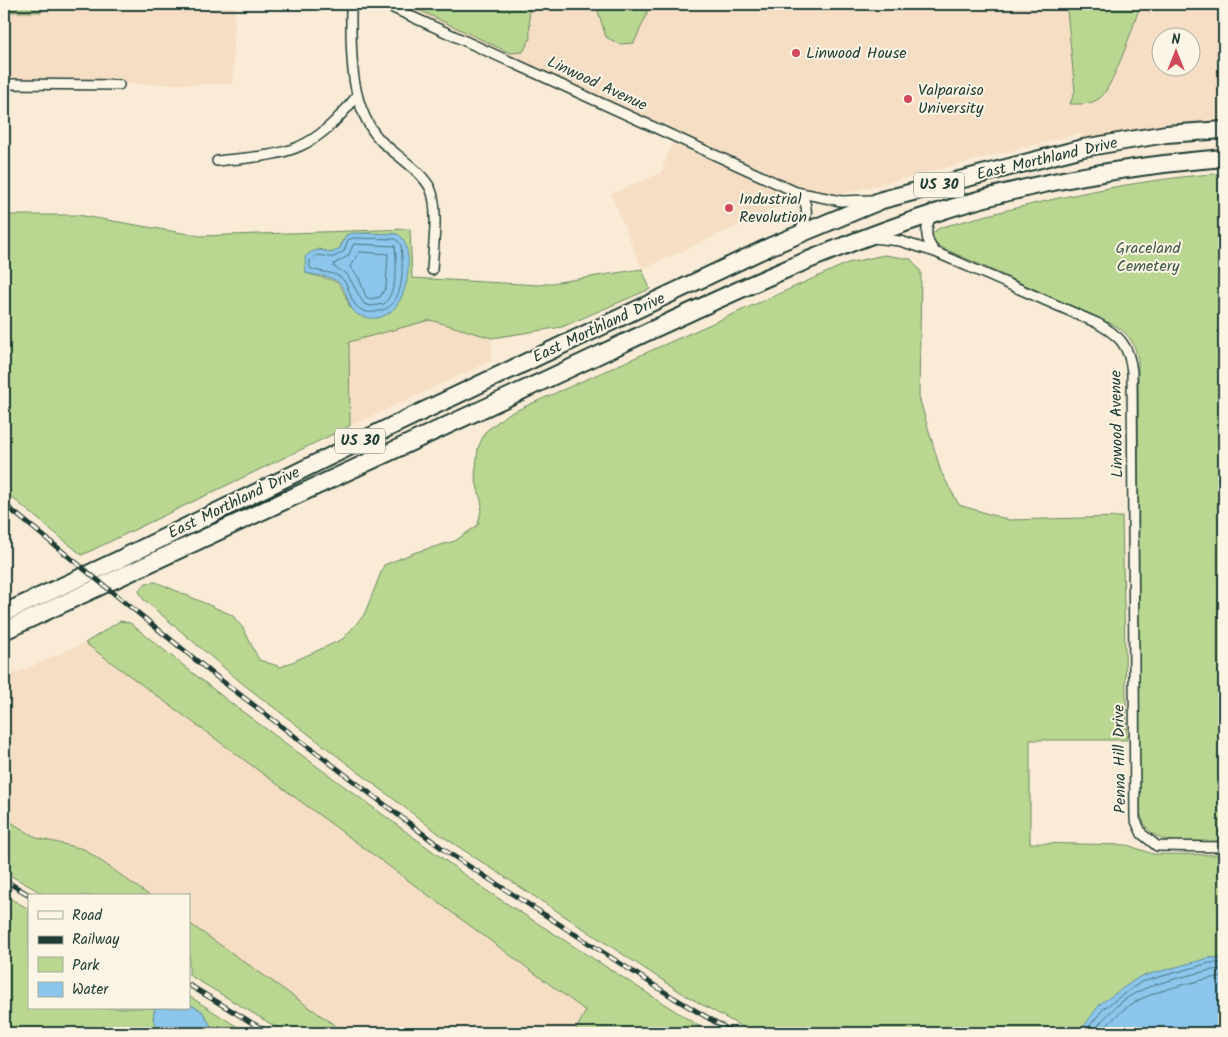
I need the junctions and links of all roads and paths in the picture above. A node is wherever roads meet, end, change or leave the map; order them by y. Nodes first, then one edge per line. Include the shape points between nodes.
1 (350, 4) edge
2 (384, 4) edge
3 (4, 84) edge
4 (120, 85) dead end
5 (356, 97) junction
6 (1224, 130) edge
7 (1224, 158) edge
8 (217, 161) dead end
9 (796, 192) junction
10 (882, 200) junction
11 (932, 214) junction
12 (798, 234) junction
13 (865, 238) junction
14 (935, 252) junction
15 (432, 270) dead end
16 (4, 612) edge
17 (4, 631) edge
18 (1135, 656) joint
19 (1224, 846) edge

1 - 5 street
2 - 9 street, Linwood Avenue
3 - 4 street
5 - 8 street via 324,132 304,146 275,155
5 - 15 street via 370,126 382,141 431,189 434,204
6 - 10 highway, East Morthland Drive / US 30 via 1166,134 1083,148
7 - 11 highway, East Morthland Drive / US 30 via 1131,169 1042,185
9 - 10 street, Linwood Avenue via 841,201
9 - 12 street via 806,207 805,223
10 - 12 highway, East Morthland Drive / US 30
11 - 13 highway, East Morthland Drive / US 30
11 - 14 street via 926,232
12 - 16 highway, East Morthland Drive / US 30
13 - 14 street, Linwood Avenue via 900,241
13 - 17 highway, East Morthland Drive / US 30 via 720,299
14 - 18 street, Linwood Avenue via 1097,323 1127,347 1132,372
18 - 19 street, Penna Hill Drive via 1135,819 1142,834 1157,846

